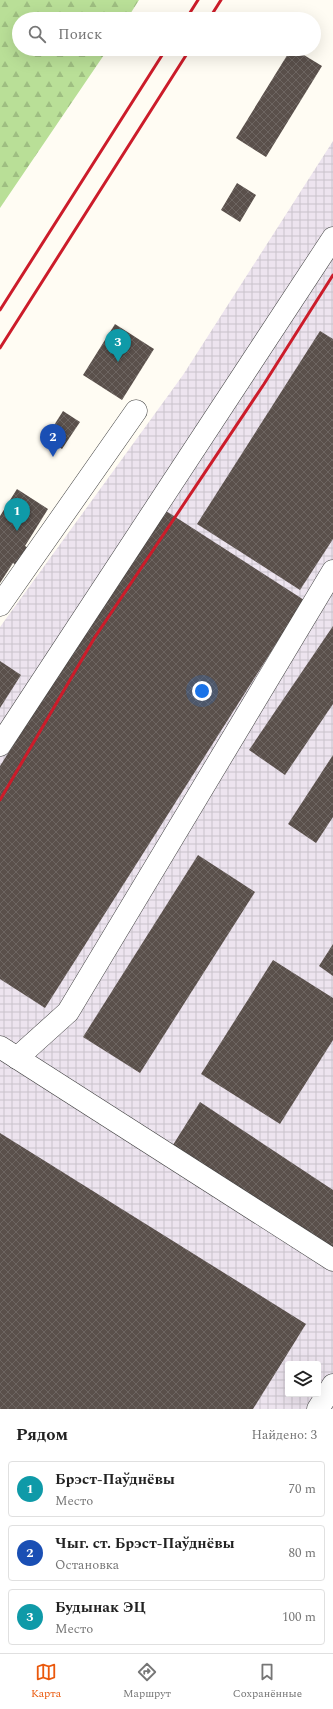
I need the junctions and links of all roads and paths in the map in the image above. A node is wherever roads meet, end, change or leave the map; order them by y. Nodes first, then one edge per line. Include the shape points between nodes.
1 (333, 238) edge
2 (136, 412) dead end
3 (333, 572) edge
4 (0, 605) edge
5 (0, 745) edge
6 (9, 1052) edge
7 (333, 1260) edge
8 (333, 1385) edge
9 (318, 1409) edge

1 - 5 street
2 - 4 street
3 - 6 street via 68,1012
6 - 7 street
8 - 9 street

